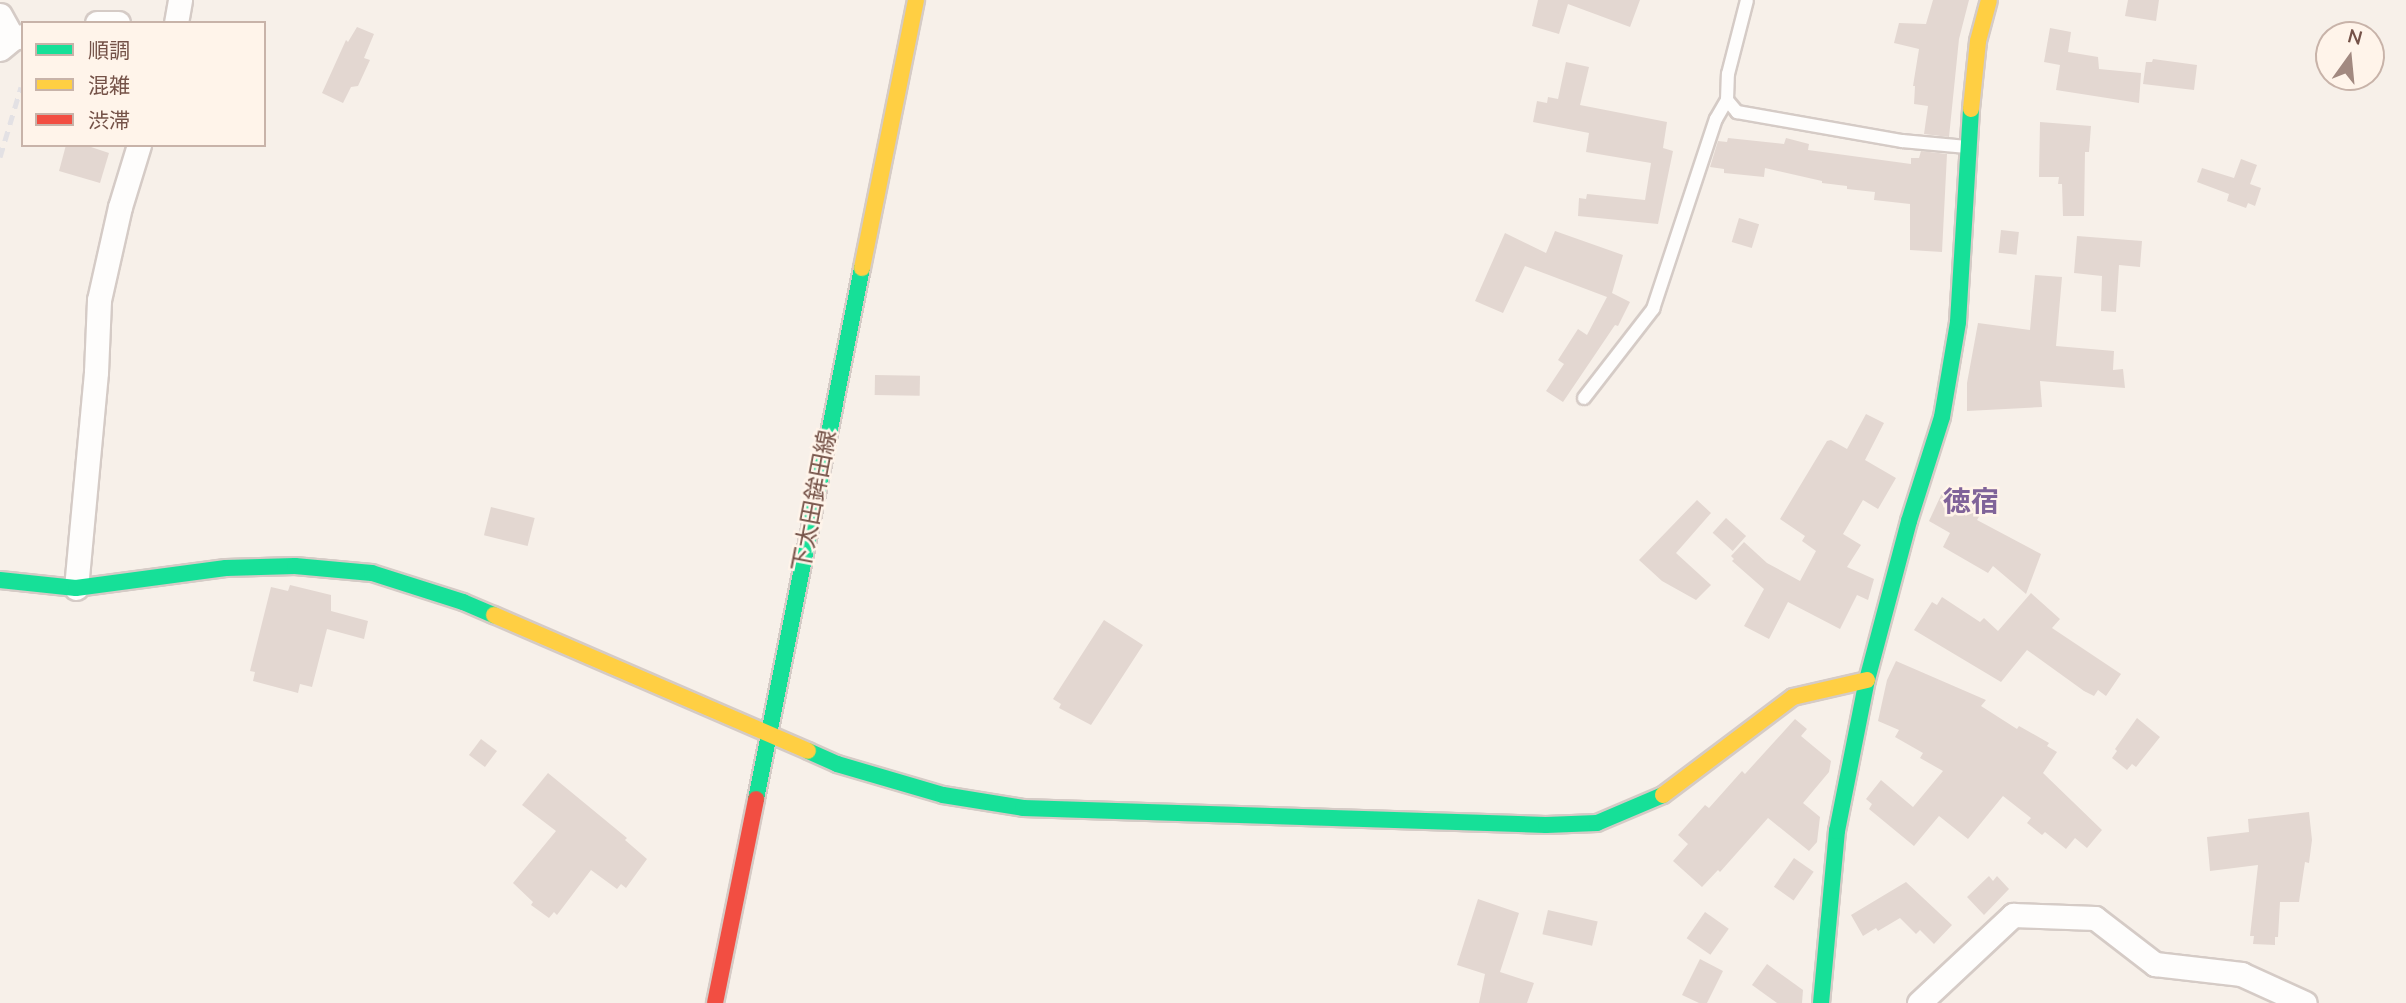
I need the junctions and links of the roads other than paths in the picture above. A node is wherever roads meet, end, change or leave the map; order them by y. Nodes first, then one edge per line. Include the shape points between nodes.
1 (180, 0) edge
2 (916, 0) edge
3 (1746, 0) edge
4 (1989, 0) edge
5 (0, 15) edge
6 (176, 21) edge
7 (12, 41) edge
8 (1727, 100) junction
9 (138, 147) edge
10 (1968, 147) junction
11 (1584, 398) dead end
12 (0, 580) edge
13 (76, 588) junction
14 (1867, 680) junction
15 (768, 733) junction
16 (715, 1003) edge
17 (1821, 1003) edge
18 (1919, 1003) edge
19 (2305, 1003) edge

1 - 6 street
2 - 15 street, 下太田鉾田線
3 - 8 lane via 1728,74
4 - 10 street via 1978,41
5 - 7 street
8 - 10 lane via 1737,112 1902,141
8 - 11 lane via 1716,119 1653,309
9 - 13 street via 99,300
10 - 14 street via 1958,322 1942,417
12 - 13 street
13 - 15 street via 226,568 295,566 372,573 463,602
14 - 15 street via 1793,697 1659,798 1597,823 1559,825 1023,808 892,783
14 - 17 street via 1837,831
15 - 16 street, 下太田鉾田線
18 - 19 street via 2013,915 2095,918 2155,964 2241,974

